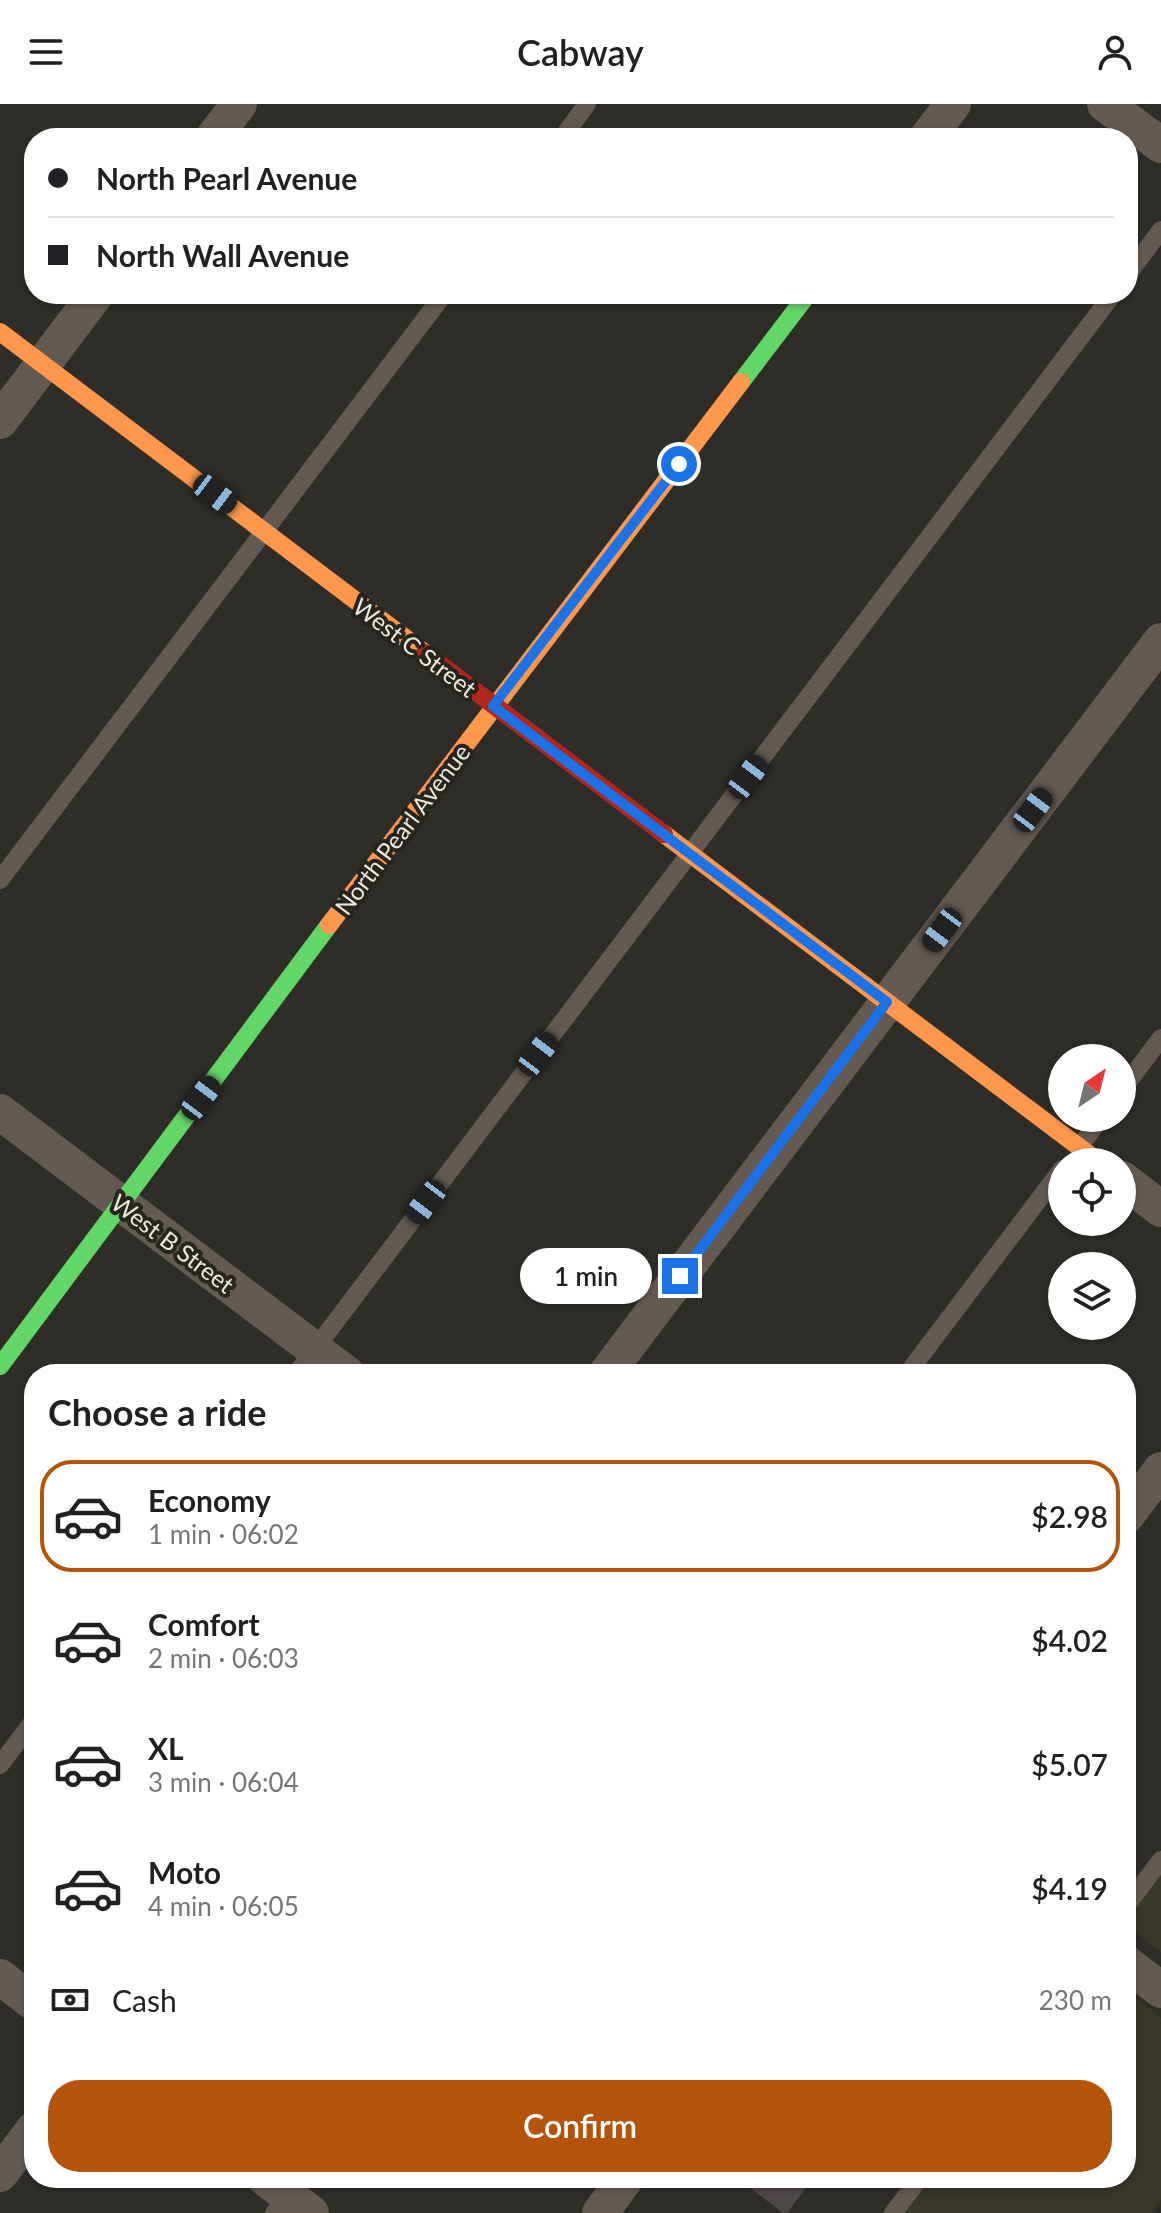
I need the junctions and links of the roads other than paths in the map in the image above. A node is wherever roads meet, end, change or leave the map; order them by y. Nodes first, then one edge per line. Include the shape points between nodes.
1 (239, 104) edge
2 (587, 104) edge
3 (953, 104) edge
4 (1105, 104) edge
5 (221, 128) edge
6 (569, 128) edge
7 (935, 128) edge
8 (1138, 128) edge
9 (1138, 128) edge
10 (1161, 145) edge
11 (1161, 230) edge
12 (1138, 261) edge
13 (88, 304) edge
14 (436, 304) edge
15 (800, 304) edge
16 (1105, 304) edge
17 (0, 332) edge
18 (43, 364) junction
19 (0, 421) edge
20 (264, 531) junction
21 (1161, 641) edge
22 (493, 706) junction
23 (690, 853) junction
24 (0, 880) edge
25 (887, 1002) junction
26 (1161, 1038) edge
27 (1136, 1071) edge
28 (0, 1112) edge
29 (1090, 1132) edge
30 (1079, 1147) joint
31 (1048, 1188) edge
32 (1136, 1190) edge
33 (123, 1204) junction
34 (1161, 1209) edge
35 (305, 1362) edge
36 (614, 1364) edge
37 (915, 1364) edge
38 (0, 1366) edge
39 (1161, 1470) edge
40 (1136, 1503) edge
41 (24, 1733) edge
42 (0, 1765) edge
43 (1161, 1860) edge
44 (1136, 1893) edge
45 (1136, 1971) edge
46 (0, 1977) edge
47 (1161, 1990) edge
48 (24, 1995) edge
49 (24, 2142) edge
50 (0, 2174) edge
51 (619, 2188) edge
52 (912, 2188) edge
53 (600, 2213) edge
54 (893, 2213) edge

1 - 5 street
2 - 6 lane
3 - 7 street
4 - 9 street
8 - 10 street
11 - 12 lane
13 - 18 street
14 - 20 lane
15 - 22 street, North Pearl Avenue
16 - 23 lane
17 - 18 street, West C Street
18 - 19 street
18 - 20 street, West C Street
20 - 22 street, West C Street
20 - 24 lane
21 - 25 street
22 - 23 street, West C Street
22 - 33 street, North Pearl Avenue
23 - 25 street, West C Street
23 - 35 lane
25 - 30 street, West C Street
25 - 36 street
26 - 27 lane
28 - 33 street, West B Street
29 - 30 lane
31 - 37 lane
32 - 34 street
33 - 35 street, West B Street
33 - 38 street, North Pearl Avenue
39 - 40 street
41 - 42 lane
43 - 44 lane
45 - 47 street
46 - 48 street
49 - 50 street
51 - 53 street
52 - 54 lane

